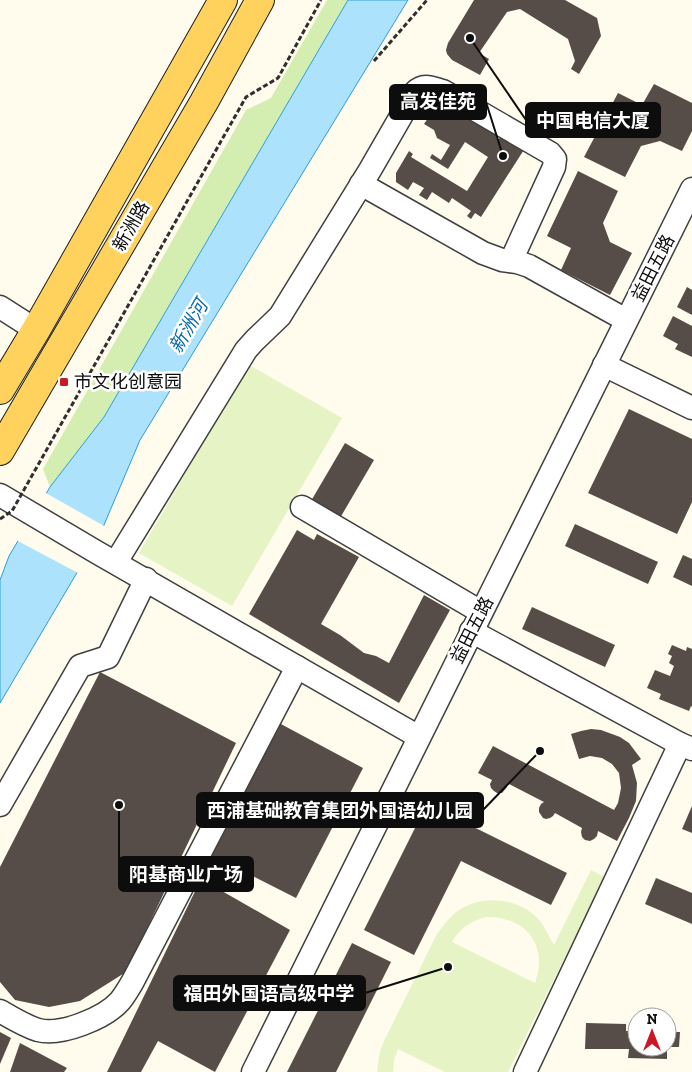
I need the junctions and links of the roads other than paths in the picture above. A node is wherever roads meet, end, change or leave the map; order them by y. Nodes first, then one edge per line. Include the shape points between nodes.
1 (223, 0) edge
2 (260, 0) edge
3 (361, 184) junction
4 (692, 189) edge
5 (511, 261) junction
6 (0, 307) edge
7 (626, 320) junction
8 (36, 330) junction
9 (604, 365) junction
10 (0, 390) edge
11 (692, 408) edge
12 (0, 450) edge
13 (0, 494) edge
14 (302, 507) dead end
15 (107, 558) junction
16 (146, 579) junction
17 (476, 622) junction
18 (297, 667) junction
19 (419, 737) junction
20 (686, 746) edge
21 (0, 805) edge
22 (0, 1011) edge
23 (253, 1072) edge
24 (526, 1072) edge

1 - 8 main road, 新洲路
2 - 12 main road, 新洲路 via 204,102
3 - 5 street via 483,253
3 - 5 street via 415,92 424,86 443,91 550,153 554,159 554,167
3 - 15 street via 280,316 246,350
4 - 7 street, 益田五路
5 - 7 street via 529,266
6 - 8 street
7 - 9 street, 益田五路
8 - 10 main road, 新洲路
9 - 11 street
9 - 17 street, 益田五路
13 - 15 street
14 - 17 street
15 - 16 street
16 - 18 street
16 - 21 street via 108,657 80,666
17 - 19 street, 益田五路
17 - 20 street
18 - 19 street
18 - 22 street via 120,1001 81,1025 60,1031 40,1030
19 - 23 street, 益田五路
20 - 24 street

